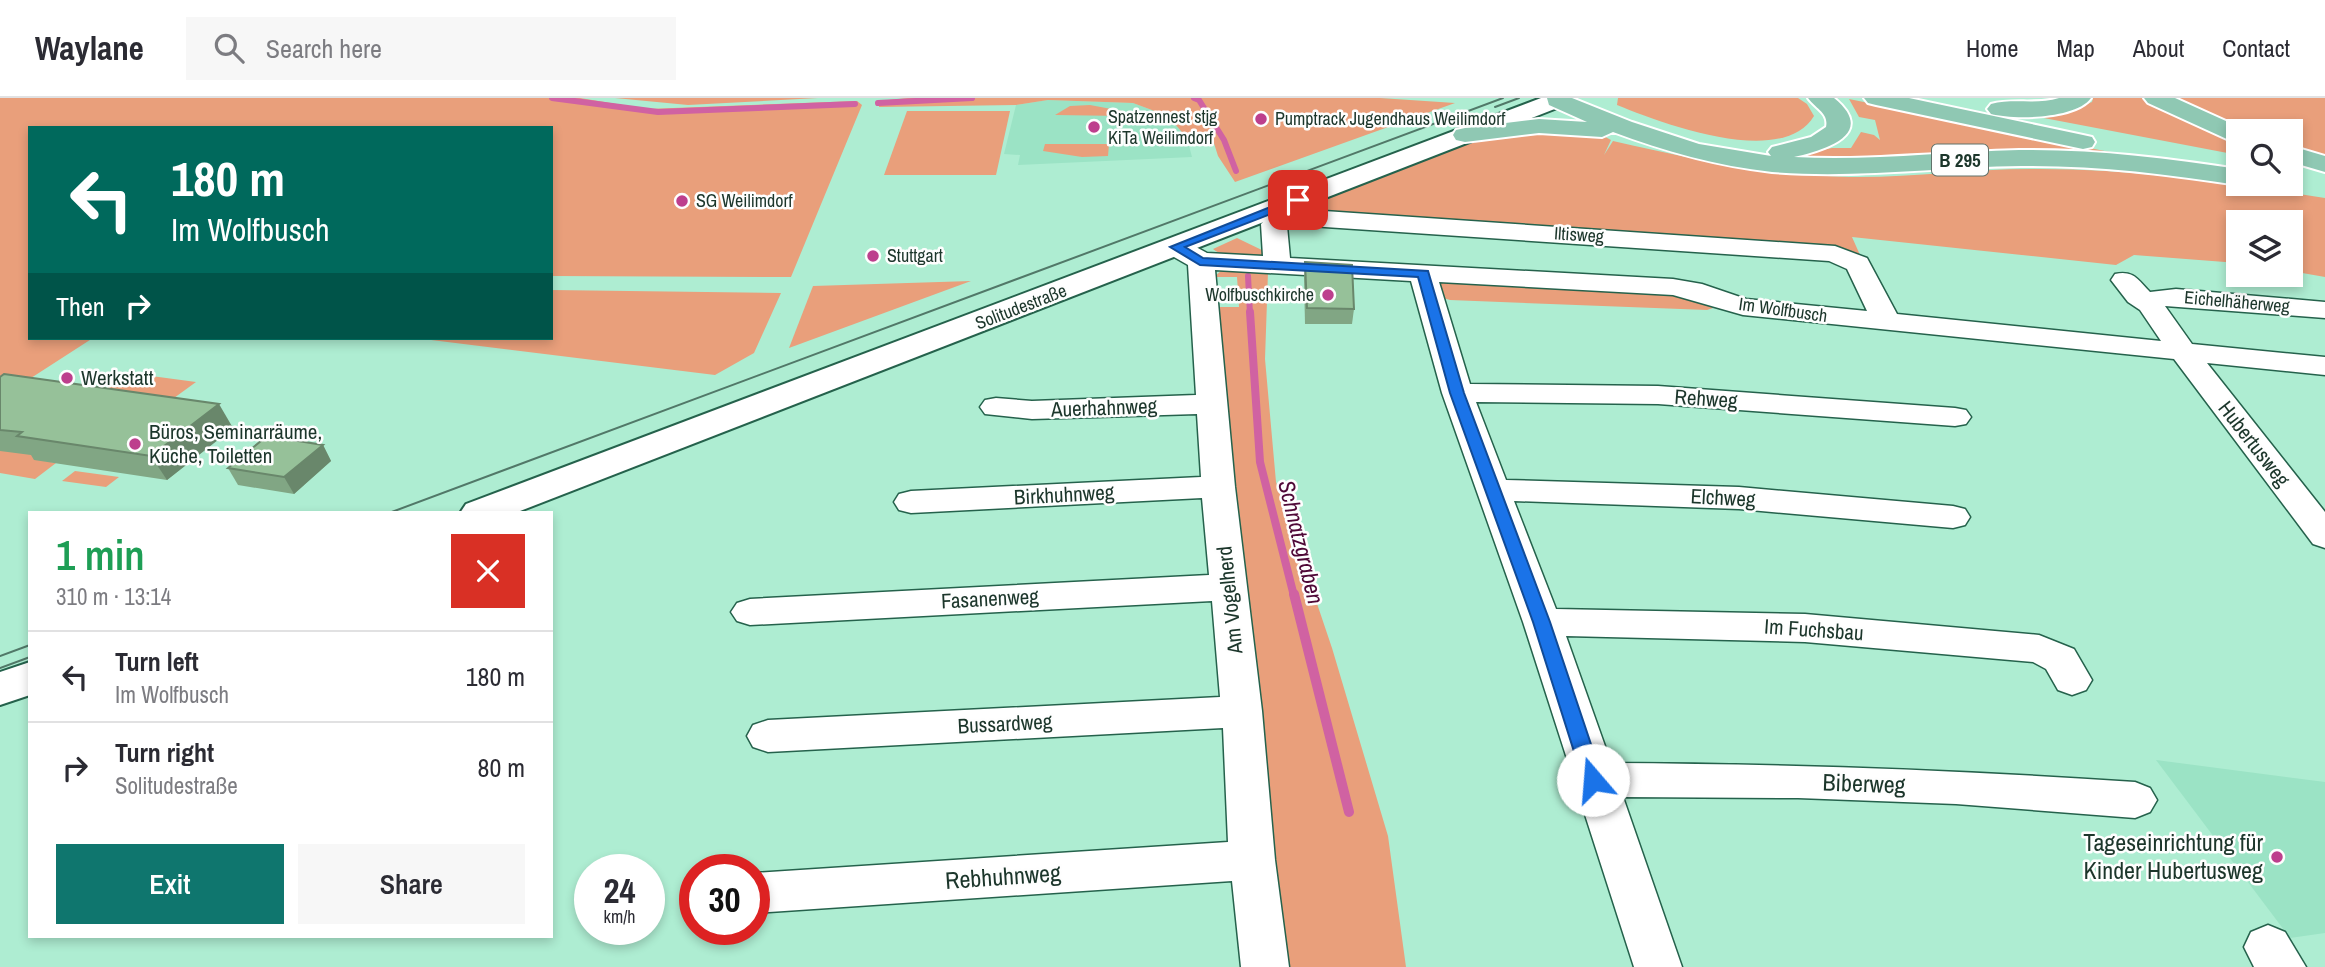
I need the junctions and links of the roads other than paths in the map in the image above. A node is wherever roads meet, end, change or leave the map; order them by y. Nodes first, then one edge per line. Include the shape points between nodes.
1 (1820, 98) edge
2 (1876, 98) edge
3 (2079, 98) edge
4 (2156, 98) edge
5 (1559, 99) edge
6 (1919, 100) edge
7 (2226, 130) edge
8 (1465, 135) junction
9 (1646, 135) junction
10 (1682, 146) junction
11 (2303, 158) edge
12 (2226, 161) edge
13 (2325, 164) edge
14 (2226, 169) edge
15 (2226, 175) edge
16 (1188, 254) junction
17 (1277, 265) junction
18 (1423, 274) junction
19 (2125, 280) dead end
20 (2150, 304) junction
21 (2325, 310) edge
22 (1887, 323) junction
23 (2183, 352) junction
24 (2325, 366) edge
25 (1457, 393) junction
26 (1211, 404) junction
27 (996, 407) dead end
28 (1955, 417) dead end
29 (1218, 487) junction
30 (1493, 491) junction
31 (2309, 495) edge
32 (911, 502) dead end
33 (484, 511) edge
34 (1953, 517) dead end
35 (2325, 536) edge
36 (1229, 587) junction
37 (750, 612) dead end
38 (1542, 622) junction
39 (28, 679) edge
40 (2072, 680) dead end
41 (0, 689) edge
42 (1242, 710) junction
43 (768, 737) dead end
44 (1593, 780) junction
45 (2135, 800) dead end
46 (1252, 860) junction
47 (770, 892) edge
48 (1265, 967) edge
49 (1658, 967) edge

1 - 10 main road, B 295 via 1833,110 1840,127 1818,145 1747,153
2 - 14 main road, B 295
3 - 6 main road, B 295 via 2030,110
4 - 7 main road
5 - 8 main road, Solitudestraße
5 - 9 main road, B 295
6 - 12 main road, B 295
8 - 9 main road, B 295 via 1538,126
8 - 16 main road, Solitudestraße
9 - 10 main road, B 295
10 - 15 main road, B 295 via 1738,160 1778,163 2073,159
11 - 13 main road
16 - 17 street, Im Wolfbusch
16 - 26 street, Am Vogelherd
16 - 33 main road, Solitudestraße
17 - 18 street, Im Wolfbusch
17 - 22 street, Iltisweg via 1274,224 1307,217 1835,254 1858,264
18 - 22 street, Im Wolfbusch via 1674,287 1742,307
18 - 25 street
19 - 20 street, Eichelhäherweg
20 - 21 street, Eichelhäherweg via 2158,298 2176,297
20 - 23 street, Eichelhäherweg
22 - 23 street, Im Wolfbusch
23 - 24 street, Im Wolfbusch
23 - 31 street, Hubertusweg
25 - 28 street, Rehweg via 1658,395
25 - 30 street
26 - 27 street, Auerhahnweg via 1032,410
26 - 29 street, Am Vogelherd
29 - 32 street, Birkhuhnweg
29 - 36 street, Am Vogelherd
30 - 34 street, Elchweg via 1738,498
30 - 38 street
31 - 35 street, Hubertusweg
36 - 37 street, Fasanenweg
36 - 42 street, Am Vogelherd
38 - 40 street, Im Fuchsbau via 1805,628 2039,649 2060,659
38 - 44 street
39 - 41 main road
42 - 43 street, Bussardweg
42 - 46 street, Am Vogelherd
44 - 45 street, Biberweg via 1798,781
44 - 49 street
46 - 47 street, Rebhuhnweg
46 - 48 street, Am Vogelherd

